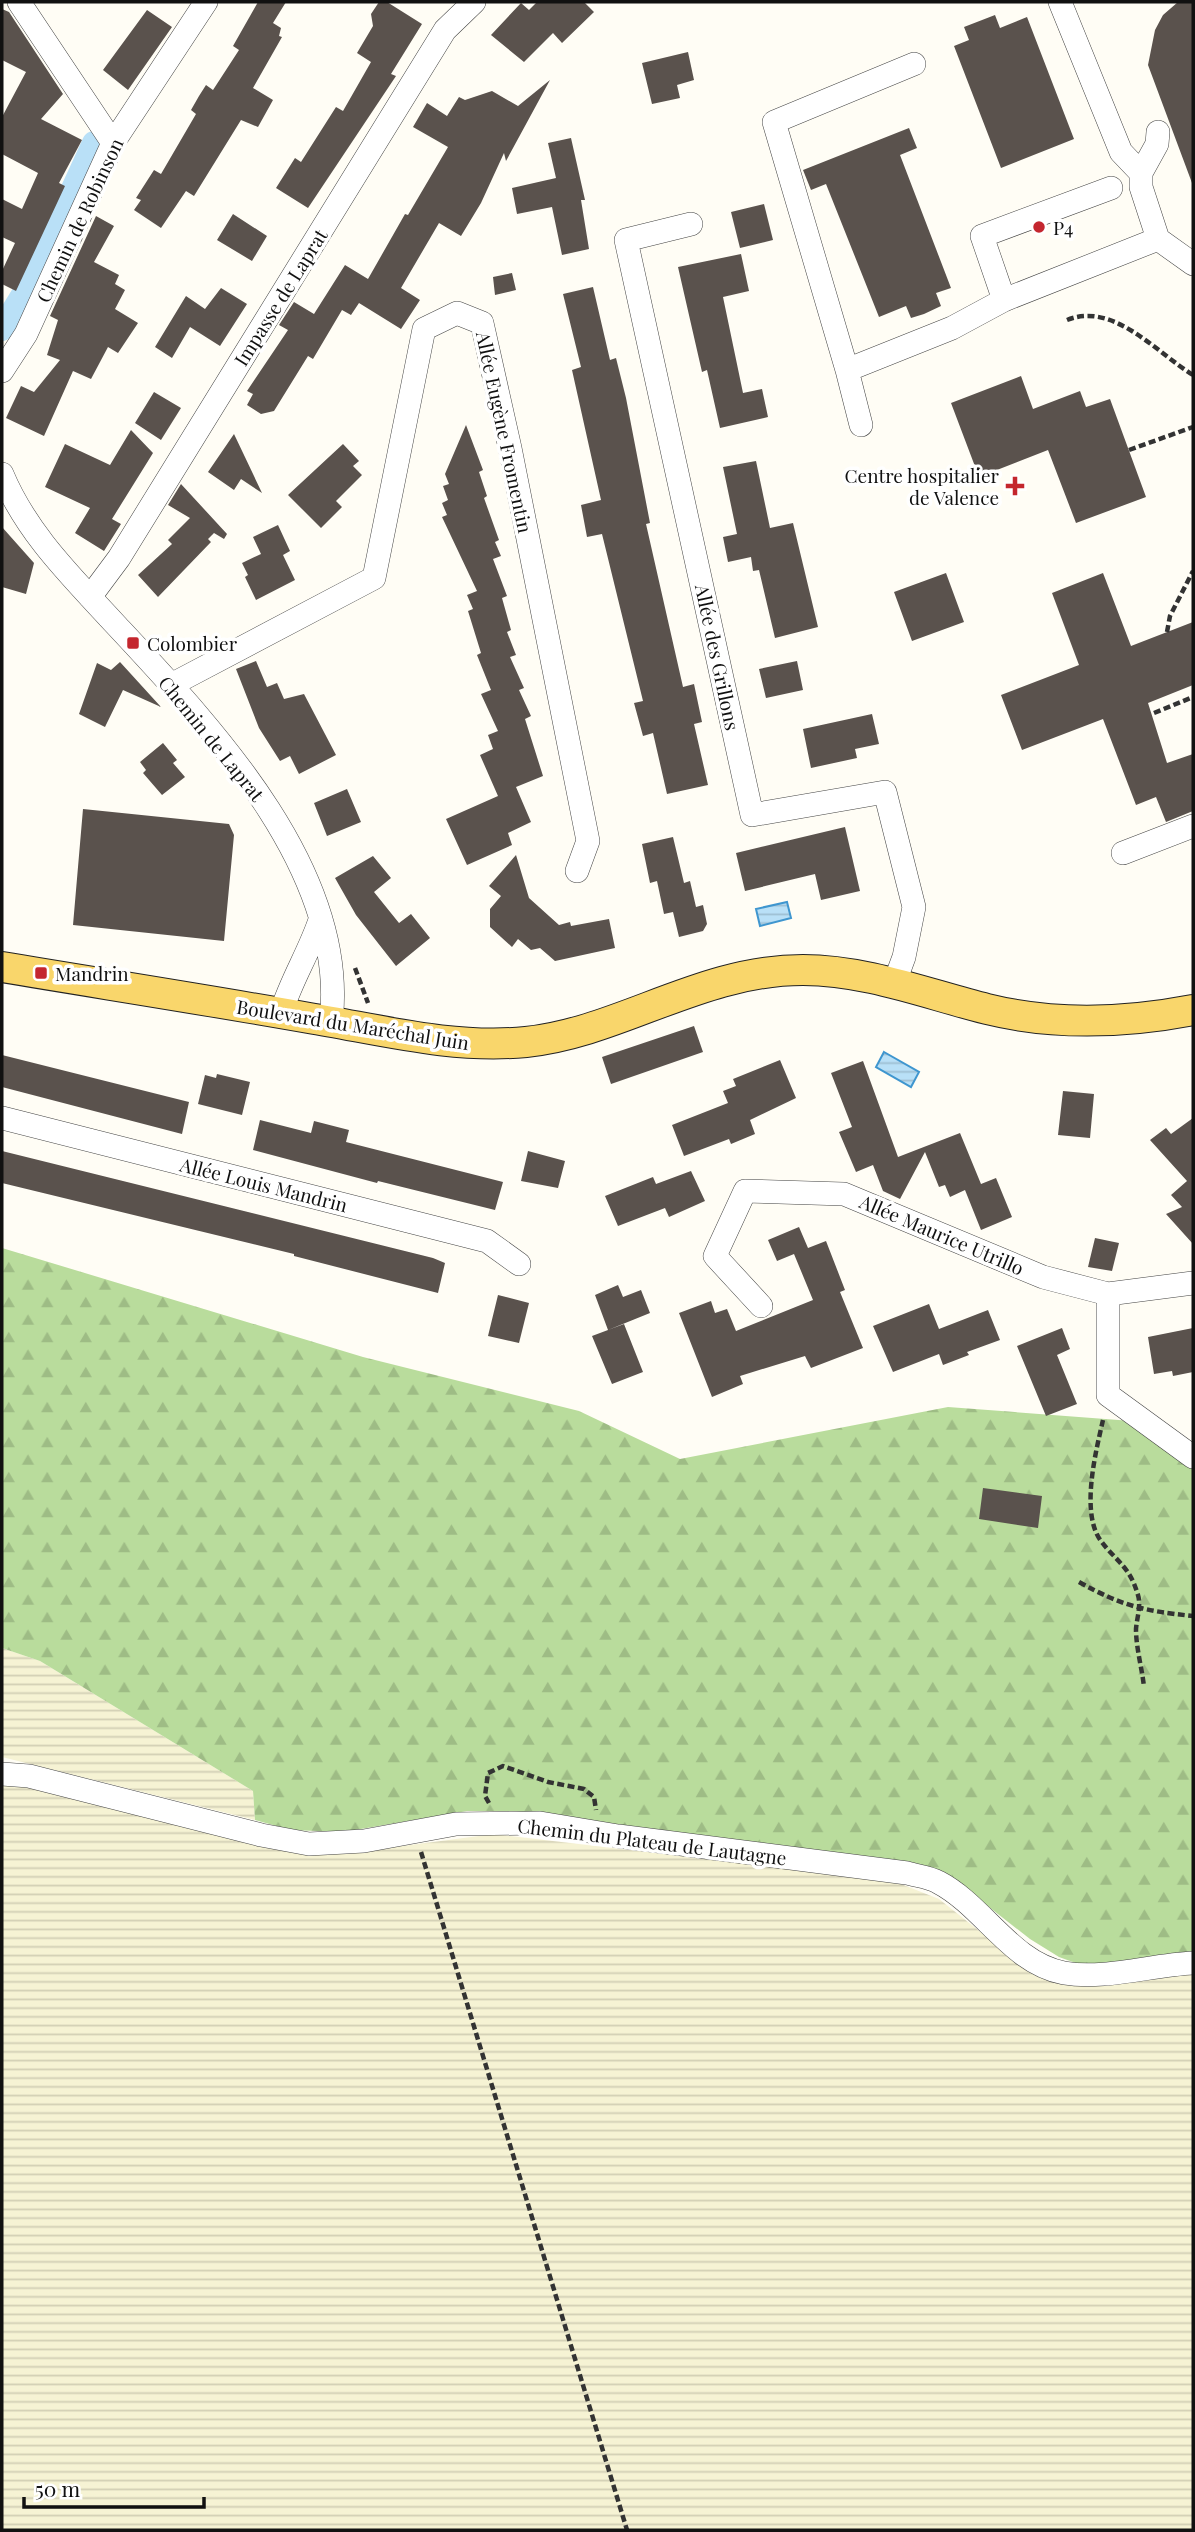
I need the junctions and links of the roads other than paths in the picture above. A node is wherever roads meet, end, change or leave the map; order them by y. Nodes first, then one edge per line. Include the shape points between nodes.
1 (19, 2) edge
2 (206, 2) edge
3 (474, 2) edge
4 (1060, 2) edge
5 (914, 64) dead end
6 (1158, 132) dead end
7 (113, 144) junction
8 (1141, 173) junction
9 (1111, 188) dead end
10 (691, 224) dead end
11 (1158, 239) junction
12 (1193, 264) edge
13 (1004, 300) junction
14 (847, 370) junction
15 (2, 371) edge
16 (860, 425) dead end
17 (2, 474) edge
18 (7, 502) edge
19 (90, 597) junction
20 (171, 685) junction
21 (1193, 826) edge
22 (1123, 853) dead end
23 (577, 871) dead end
24 (320, 920) junction
25 (2, 967) edge
26 (894, 984) junction
27 (1193, 1010) edge
28 (281, 1013) junction
29 (332, 1013) junction
30 (2, 1118) edge
31 (519, 1264) dead end
32 (1193, 1283) edge
33 (1108, 1294) junction
34 (761, 1306) dead end
35 (1193, 1457) edge
36 (2, 1774) edge
37 (1193, 1963) edge

1 - 7 street
2 - 7 street, Chemin de Robinson
3 - 19 street, Impasse de Laprat via 445,30 119,558
4 - 8 street via 1121,152
5 - 14 street via 774,122
6 - 8 street via 1157,145
7 - 15 street, Chemin de Robinson via 26,334
8 - 11 street
9 - 13 street via 982,236
10 - 26 street, Allée des Grillons via 626,240 752,815 885,792 914,907
11 - 12 street
11 - 13 street
13 - 14 street via 952,328
14 - 16 street
17 - 18 street, Chemin de Laprat
18 - 19 street, Chemin de Laprat
19 - 20 street, Chemin de Laprat
20 - 23 street, Allée Eugène Fromentin via 374,578 424,329 457,313 482,323 588,841
20 - 24 street, Chemin de Laprat via 265,803 287,839
21 - 22 street
24 - 28 street
24 - 29 street, Chemin de Laprat via 331,948
25 - 28 main road, Boulevard du Maréchal Juin
26 - 27 main road, Boulevard du Maréchal Juin via 990,1010 1068,1022
26 - 29 main road, Boulevard du Maréchal Juin via 852,974 802,970 747,975 701,986 583,1029 491,1044 444,1043
28 - 29 main road, Boulevard du Maréchal Juin
30 - 31 street, Allée Louis Mandrin via 487,1241
32 - 33 street, Allée Maurice Utrillo
33 - 34 street, Allée Maurice Utrillo via 1043,1277 844,1194 745,1191 715,1256
33 - 35 street via 1108,1395
36 - 37 street, Chemin du Plateau de Lautagne via 29,1776 309,1844 364,1841 456,1824 540,1823 907,1873 938,1882 1032,1962 1063,1973 1102,1975

